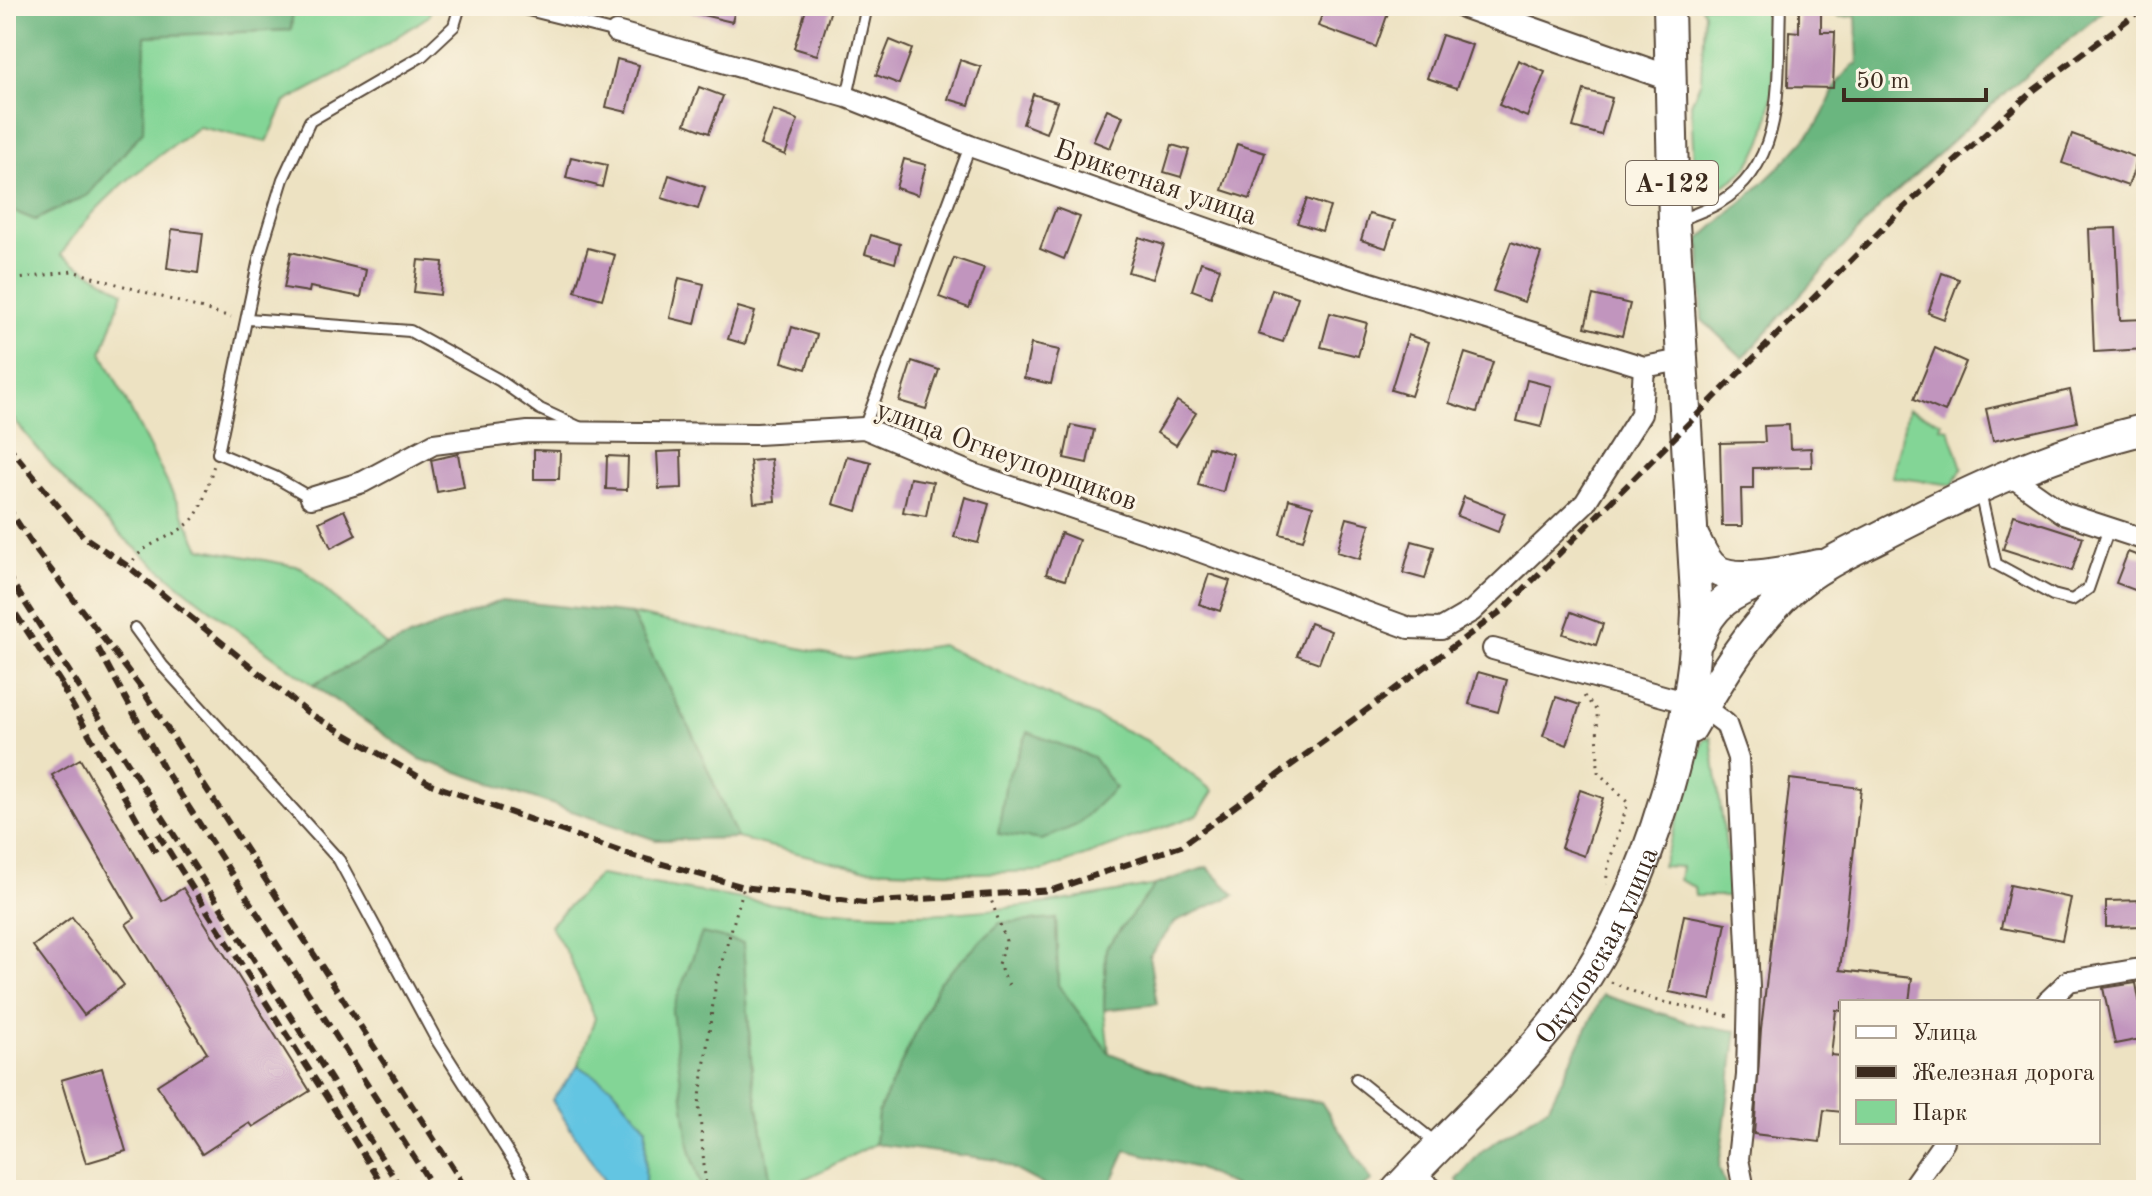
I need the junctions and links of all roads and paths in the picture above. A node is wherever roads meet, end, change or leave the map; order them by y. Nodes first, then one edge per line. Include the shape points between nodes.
1 (460, 6) edge
2 (512, 6) edge
3 (867, 6) edge
4 (1465, 6) edge
5 (1669, 6) edge
6 (1780, 6) edge
7 (616, 32) joint
8 (1669, 78) junction
9 (847, 97) junction
10 (970, 146) junction
11 (1674, 223) junction
12 (6, 281) edge
13 (248, 319) junction
14 (1681, 360) junction
15 (1644, 367) junction
16 (864, 428) junction
17 (2146, 429) edge
18 (592, 433) junction
19 (218, 453) junction
20 (2008, 474) junction
21 (1979, 485) junction
22 (311, 498) joint
23 (2109, 528) junction
24 (1691, 532) junction
25 (2146, 540) edge
26 (1828, 563) junction
27 (129, 567) dead end
28 (1794, 571) junction
29 (1695, 573) junction
30 (1779, 602) junction
31 (1718, 605) junction
32 (135, 628) dead end
33 (1696, 648) junction
34 (1493, 649) dead end
35 (1580, 691) dead end
36 (1696, 704) junction
37 (744, 887) dead end
38 (989, 894) dead end
39 (1622, 916) junction
40 (2146, 968) edge
41 (1589, 973) junction
42 (1010, 987) dead end
43 (2049, 1000) edge
44 (1747, 1025) junction
45 (1356, 1079) dead end
46 (1943, 1144) edge
47 (1440, 1146) junction
48 (1407, 1180) edge
49 (532, 1190) edge
50 (706, 1190) edge
51 (1442, 1190) edge
52 (1744, 1190) edge
53 (1910, 1190) edge

1 - 13 lane via 454,26 422,56 310,121 283,179 260,254
2 - 7 lane
3 - 9 lane
4 - 8 street
5 - 8 main road, А-122
6 - 11 lane via 1774,121 1767,148 1753,172 1721,203
7 - 9 street, Брикетная улица
8 - 11 main road, А-122
9 - 10 street, Брикетная улица
10 - 15 street, Брикетная улица via 1302,262
10 - 16 lane
11 - 14 main road, А-122
12 - 13 path via 72,271
13 - 18 lane via 410,331 540,409
13 - 19 lane
14 - 15 street, Брикетная улица
14 - 24 main road, А-122
15 - 16 street, улица Огнеупорщиков via 1641,414 1585,503 1472,611 1441,629 1409,628 973,474
16 - 18 street, улица Огнеупорщиков via 757,434
17 - 20 main road
18 - 22 street, улица Огнеупорщиков via 528,432 434,444 363,482
19 - 22 lane
19 - 27 path via 191,522 165,540 144,546
20 - 21 main road
20 - 23 street via 2063,513
21 - 23 lane via 1996,564 2053,595 2072,600 2088,589
21 - 26 main road
23 - 25 street
24 - 28 main road via 1716,570 1741,576
24 - 29 main road
26 - 28 main road
26 - 30 main road
28 - 31 main road via 1744,588
29 - 31 main road via 1702,590
29 - 33 main road
30 - 31 main road via 1749,609
30 - 36 main road
31 - 33 main road
32 - 49 lane via 162,665 339,860 436,1039
33 - 36 main road, Окуловская улица
34 - 36 street
35 - 39 path via 1597,711 1598,772 1628,803 1608,866 1604,901
36 - 39 main road, Окуловская улица
36 - 44 street via 1726,724 1738,758
37 - 50 path via 716,982 699,1104
38 - 42 path via 1006,941 998,964
39 - 41 main road, Окуловская улица
40 - 43 street via 2069,981
41 - 44 path via 1654,1000 1726,1014
41 - 47 main road, Окуловская улица via 1556,1020
44 - 52 street via 1738,1159
45 - 47 lane
46 - 53 street
47 - 48 main road, Окуловская улица
48 - 51 lane

